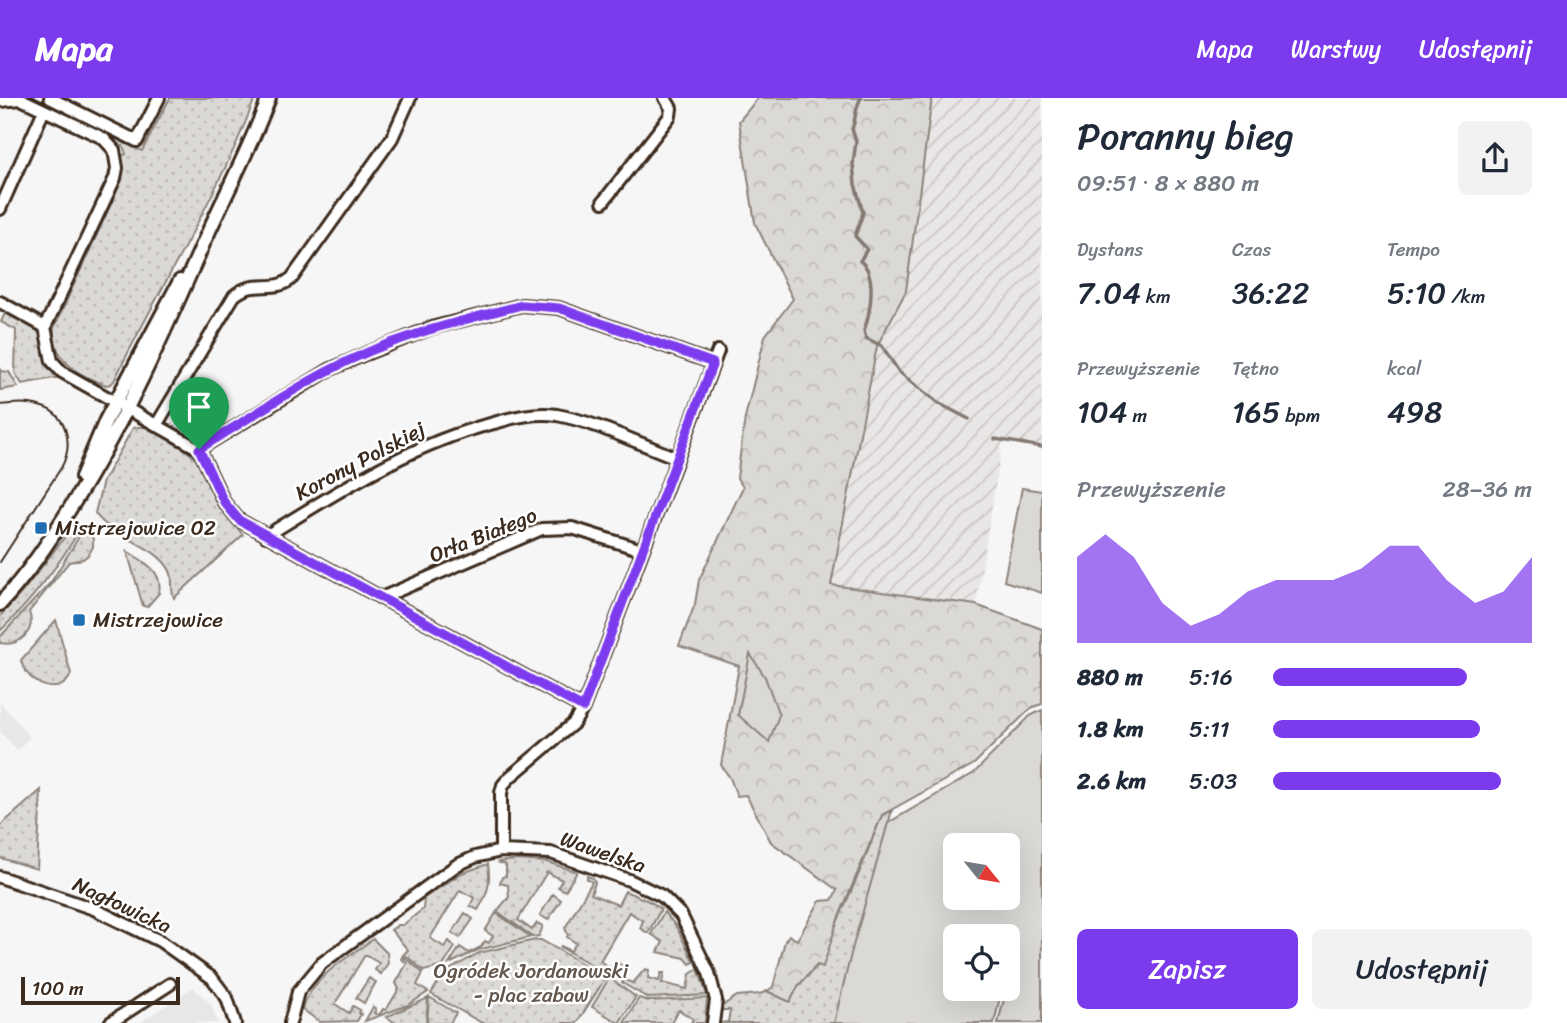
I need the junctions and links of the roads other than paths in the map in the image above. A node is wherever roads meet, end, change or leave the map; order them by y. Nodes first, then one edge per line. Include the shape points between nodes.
1 (51, 98) edge
2 (159, 98) edge
3 (269, 98) edge
4 (411, 98) edge
5 (665, 98) edge
6 (0, 101) edge
7 (44, 110) junction
8 (603, 201) dead end
9 (0, 209) edge
10 (0, 302) edge
11 (45, 327) junction
12 (718, 351) dead end
13 (713, 363) junction
14 (122, 405) junction
15 (157, 424) junction
16 (199, 449) junction
17 (677, 458) junction
18 (266, 536) junction
19 (642, 550) junction
20 (381, 598) junction
21 (0, 604) edge
22 (583, 708) junction
23 (501, 851) junction
24 (0, 877) edge
25 (170, 984) dead end
26 (110, 1023) edge
27 (235, 1023) edge
28 (290, 1023) edge
29 (713, 1023) edge

1 - 2 street via 137,141
3 - 14 street via 243,162 168,302
4 - 15 street via 392,138 292,278 284,285 248,287 234,296
5 - 8 street via 670,116
6 - 7 street via 21,99
7 - 9 street
7 - 11 street via 109,143 117,168
10 - 11 street
11 - 14 street via 48,352 57,368
12 - 13 street
13 - 16 street via 559,308 522,305 432,328 329,370
13 - 17 street
14 - 15 street
14 - 21 street via 88,482 44,550
15 - 16 street
16 - 18 street via 231,512
17 - 18 street, Korony Polskiej via 555,415 511,418 407,454
17 - 19 street
18 - 20 street
19 - 20 street, Orła Białego via 572,528 542,529
19 - 22 street
20 - 22 street
22 - 23 street via 574,723 503,785
23 - 28 street, Wawelska via 457,865 323,963 298,992
23 - 29 street, Wawelska via 551,853 662,896 690,929 713,985
24 - 27 street, Nagłowicka via 94,909 160,941 212,978 227,998
25 - 26 street

